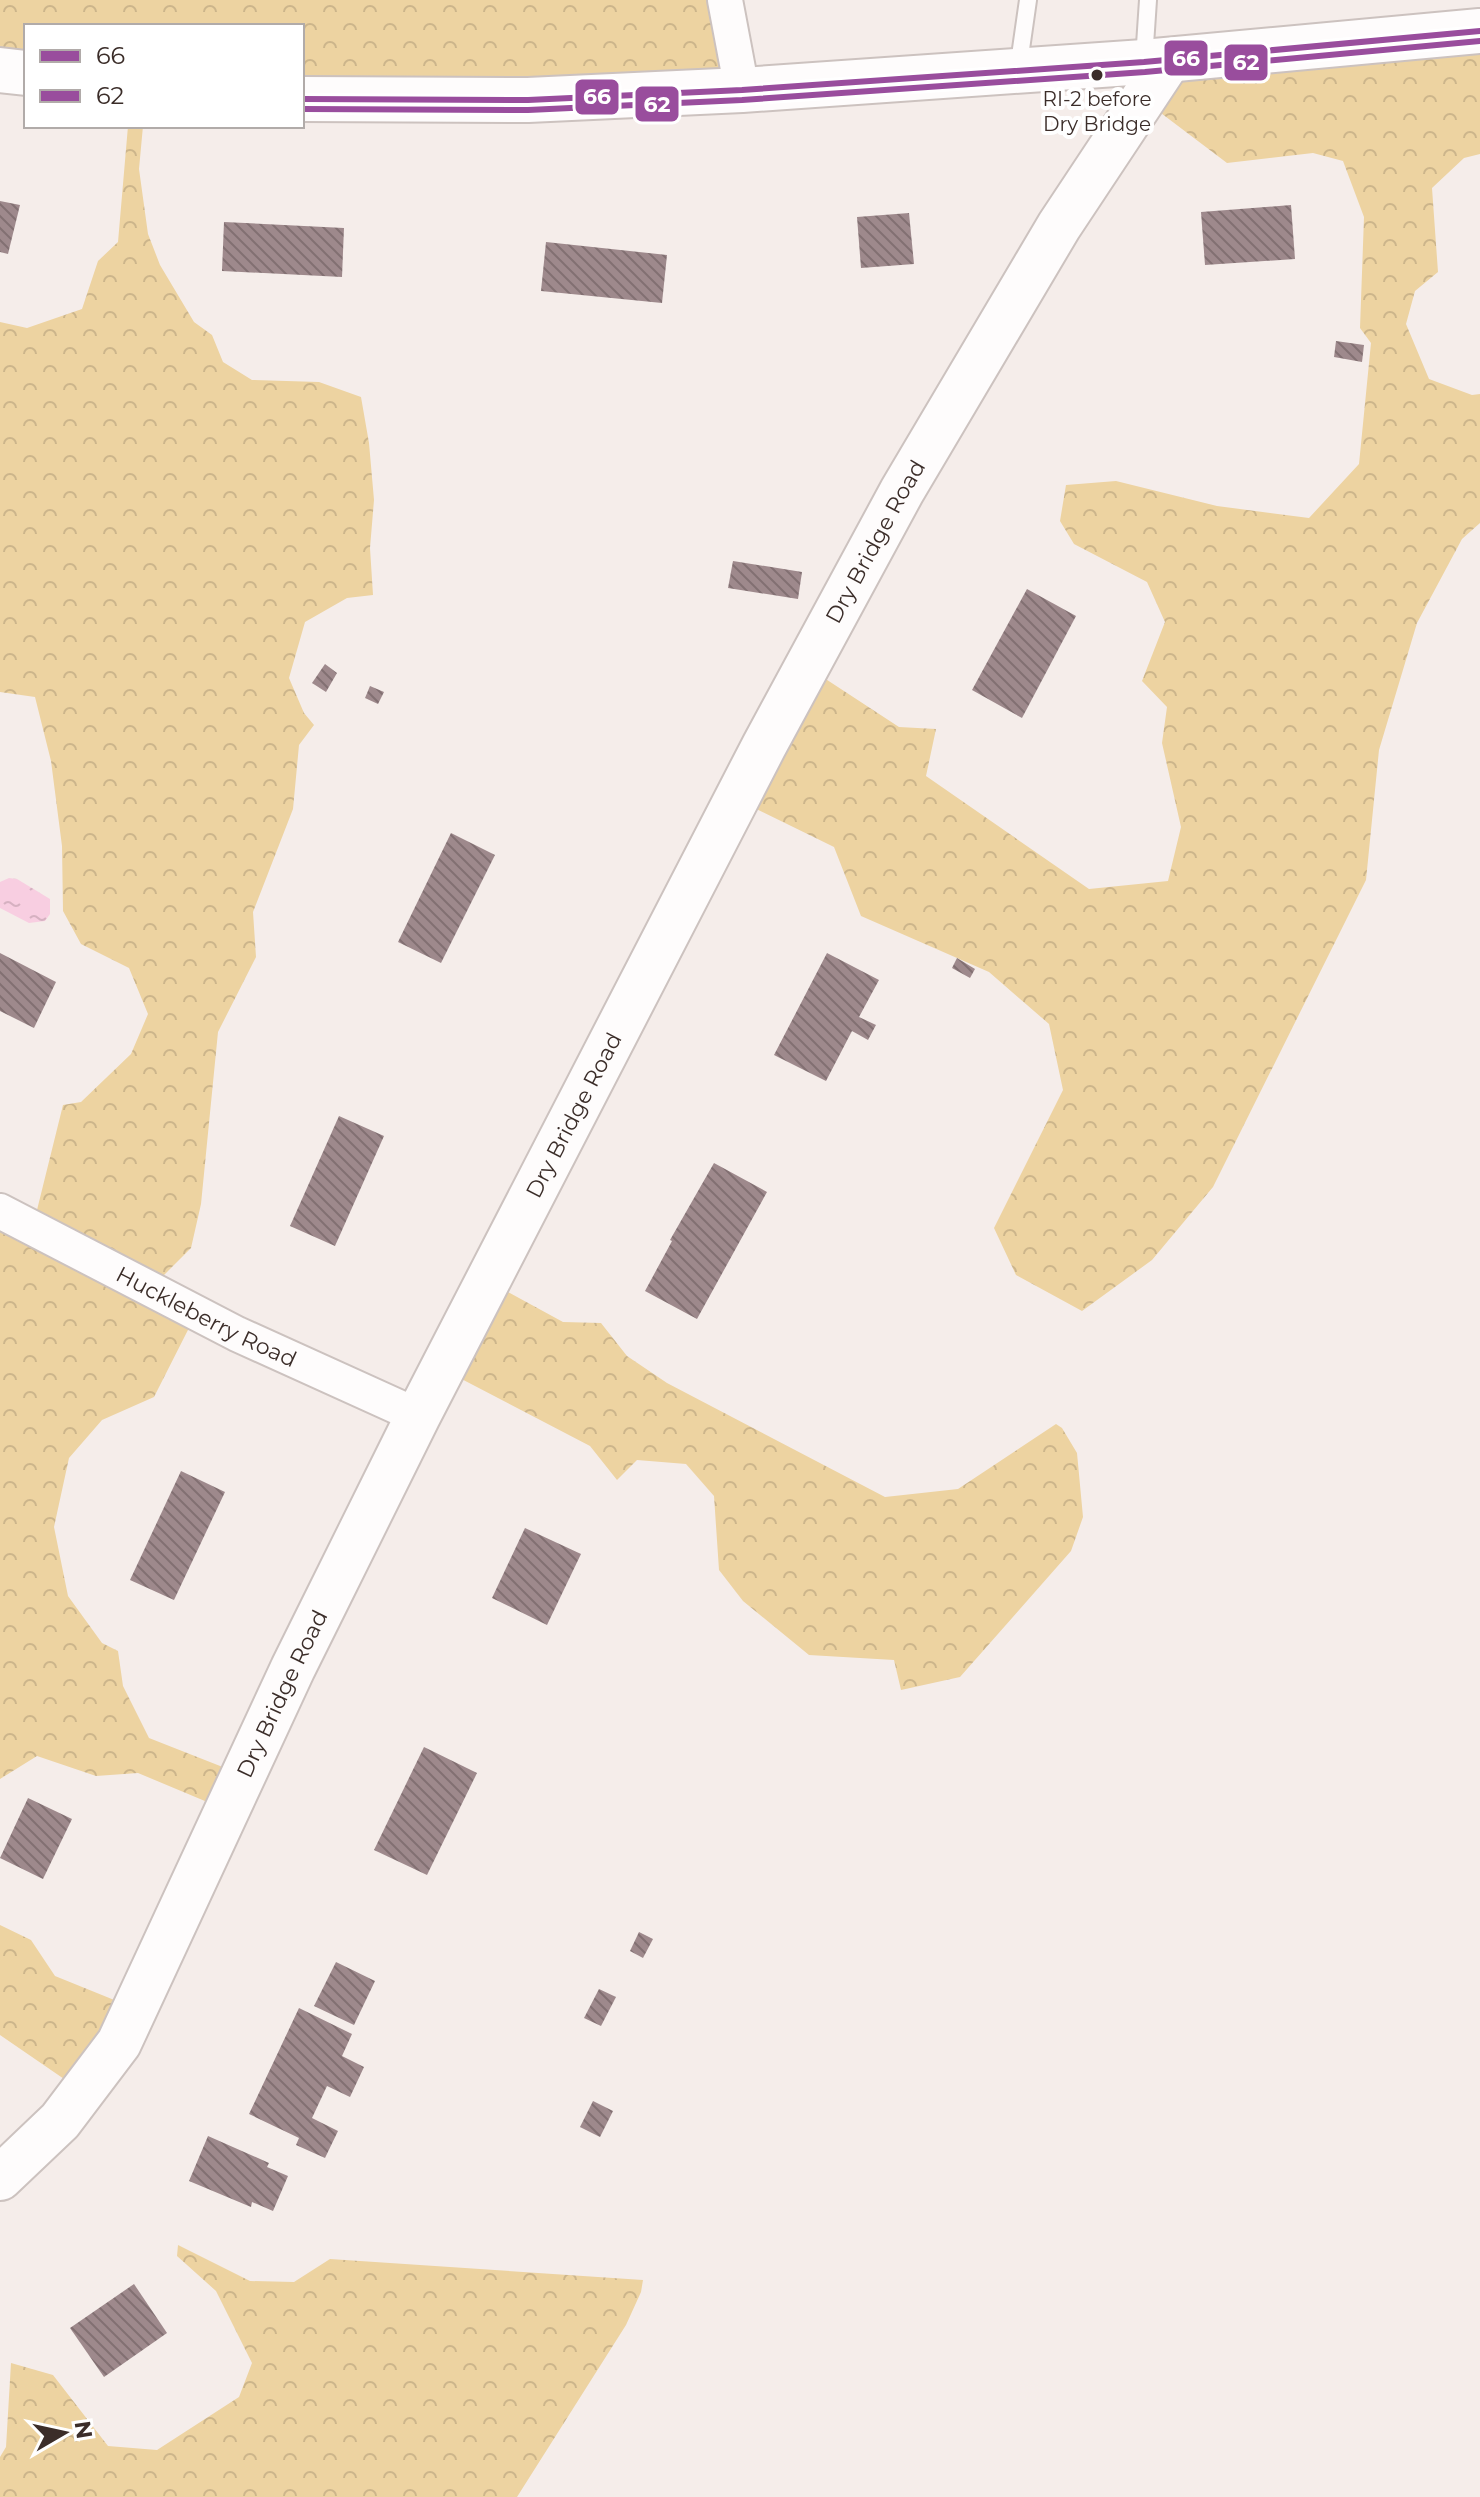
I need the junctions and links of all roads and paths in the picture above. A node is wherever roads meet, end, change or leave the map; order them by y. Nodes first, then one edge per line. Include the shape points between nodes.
1 (725, 0) edge
2 (1028, 0) edge
3 (1148, 0) edge
4 (1480, 31) edge
5 (1157, 61) junction
6 (0, 70) edge
7 (1018, 70) junction
8 (24, 73) edge
9 (742, 90) junction
10 (304, 99) edge
11 (0, 1211) edge
12 (418, 1416) junction
13 (0, 2178) edge

1 - 9 street
2 - 7 lane
3 - 5 lane
4 - 5 street
5 - 7 street
5 - 12 street, Dry Bridge Road via 902,491
6 - 8 street
7 - 9 street
9 - 10 street via 528,100
11 - 12 street, Huckleberry Road via 237,1334
12 - 13 street, Dry Bridge Road via 293,1668 119,2043 60,2121

